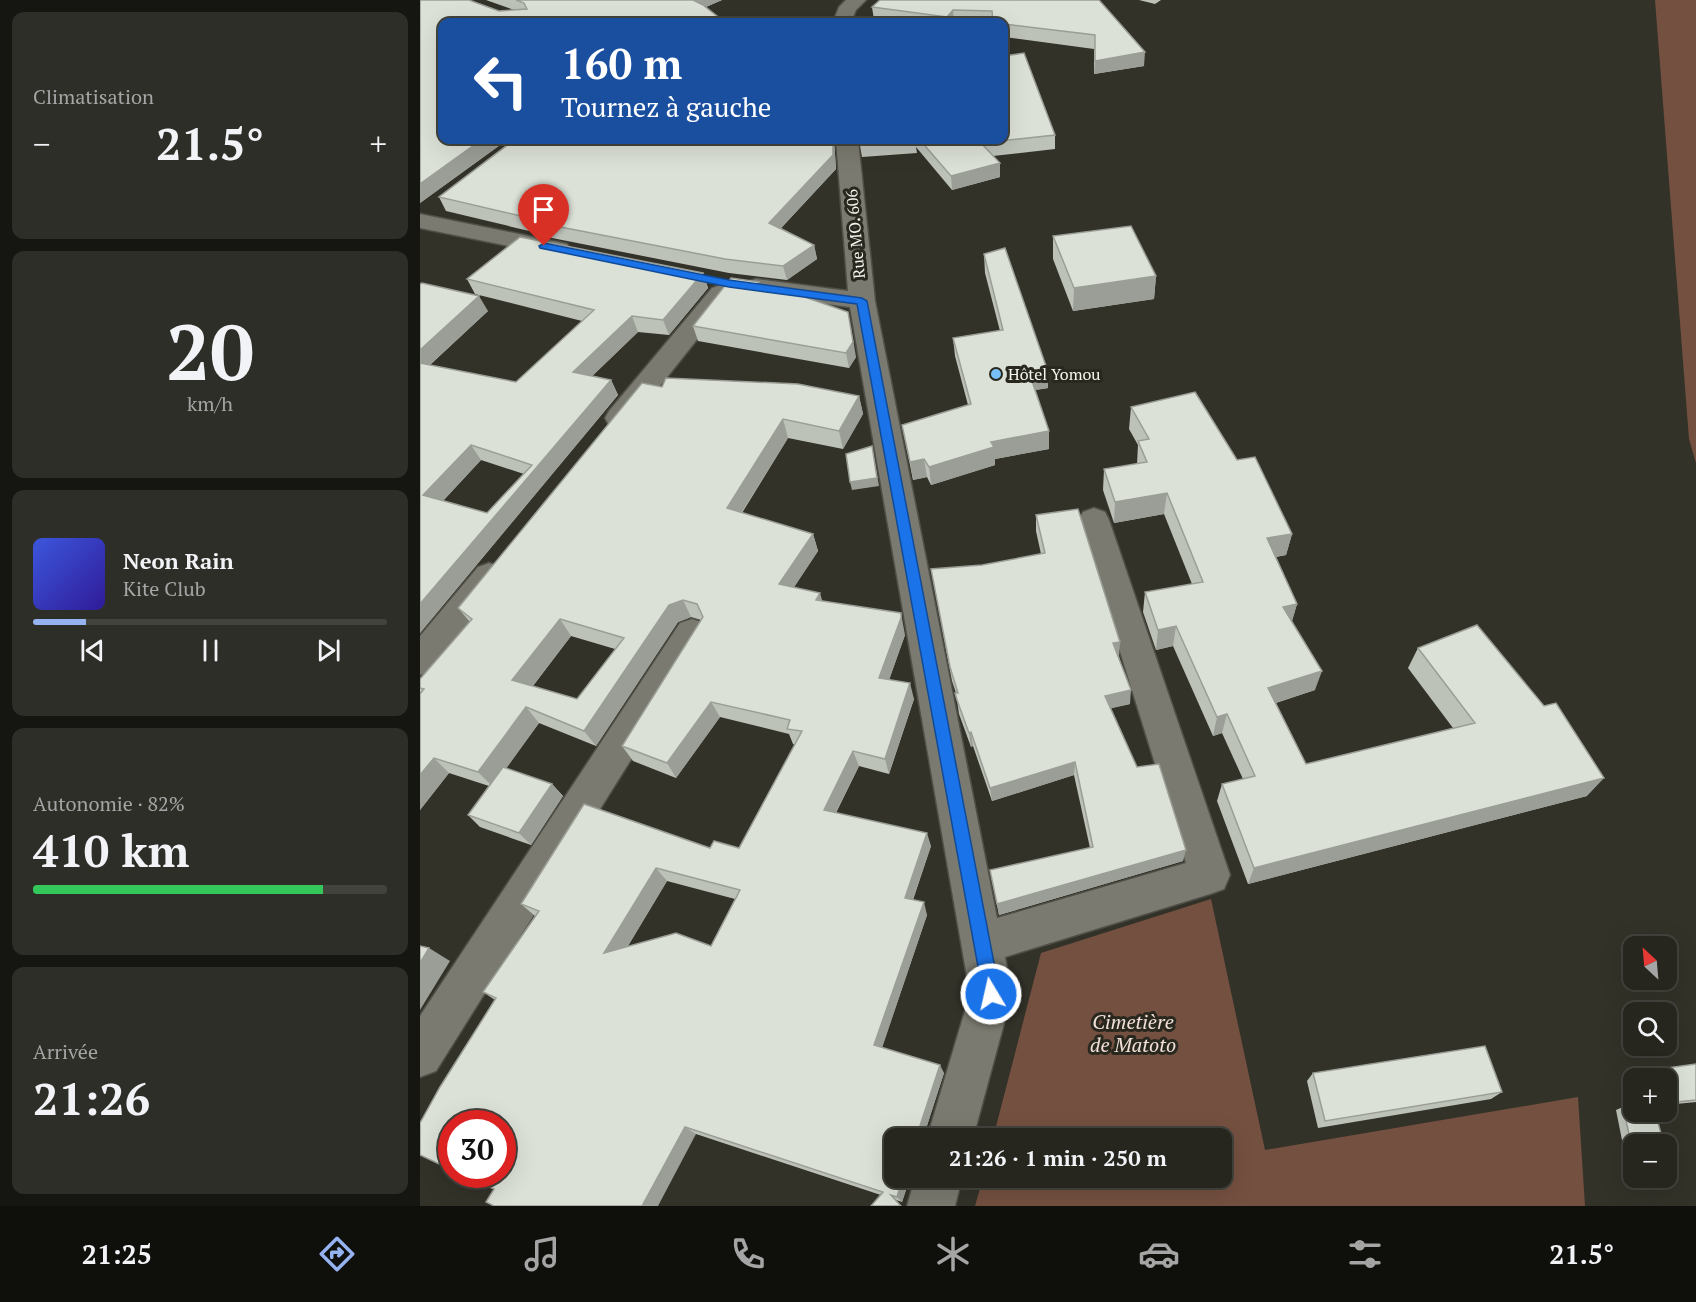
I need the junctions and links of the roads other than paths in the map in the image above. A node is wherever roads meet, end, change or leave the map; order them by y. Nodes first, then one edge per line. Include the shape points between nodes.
1 (857, 0) edge
2 (844, 18) edge
3 (847, 144) edge
4 (425, 218) edge
5 (579, 253) edge
6 (862, 301) junction
7 (601, 440) edge
8 (1094, 520) dead end
9 (503, 560) edge
10 (692, 633) edge
11 (420, 661) edge
12 (984, 943) junction
13 (420, 1055) edge
14 (953, 1128) edge
15 (936, 1188) edge
16 (931, 1206) edge

1 - 2 street via 848,7
3 - 6 street, Rue MO. 606
4 - 5 street
6 - 7 street via 718,281
6 - 12 street, Rue MO. 606
8 - 12 street via 1210,875
9 - 11 street
10 - 13 street
12 - 14 street, Rue MO. 606 via 991,994
15 - 16 street

